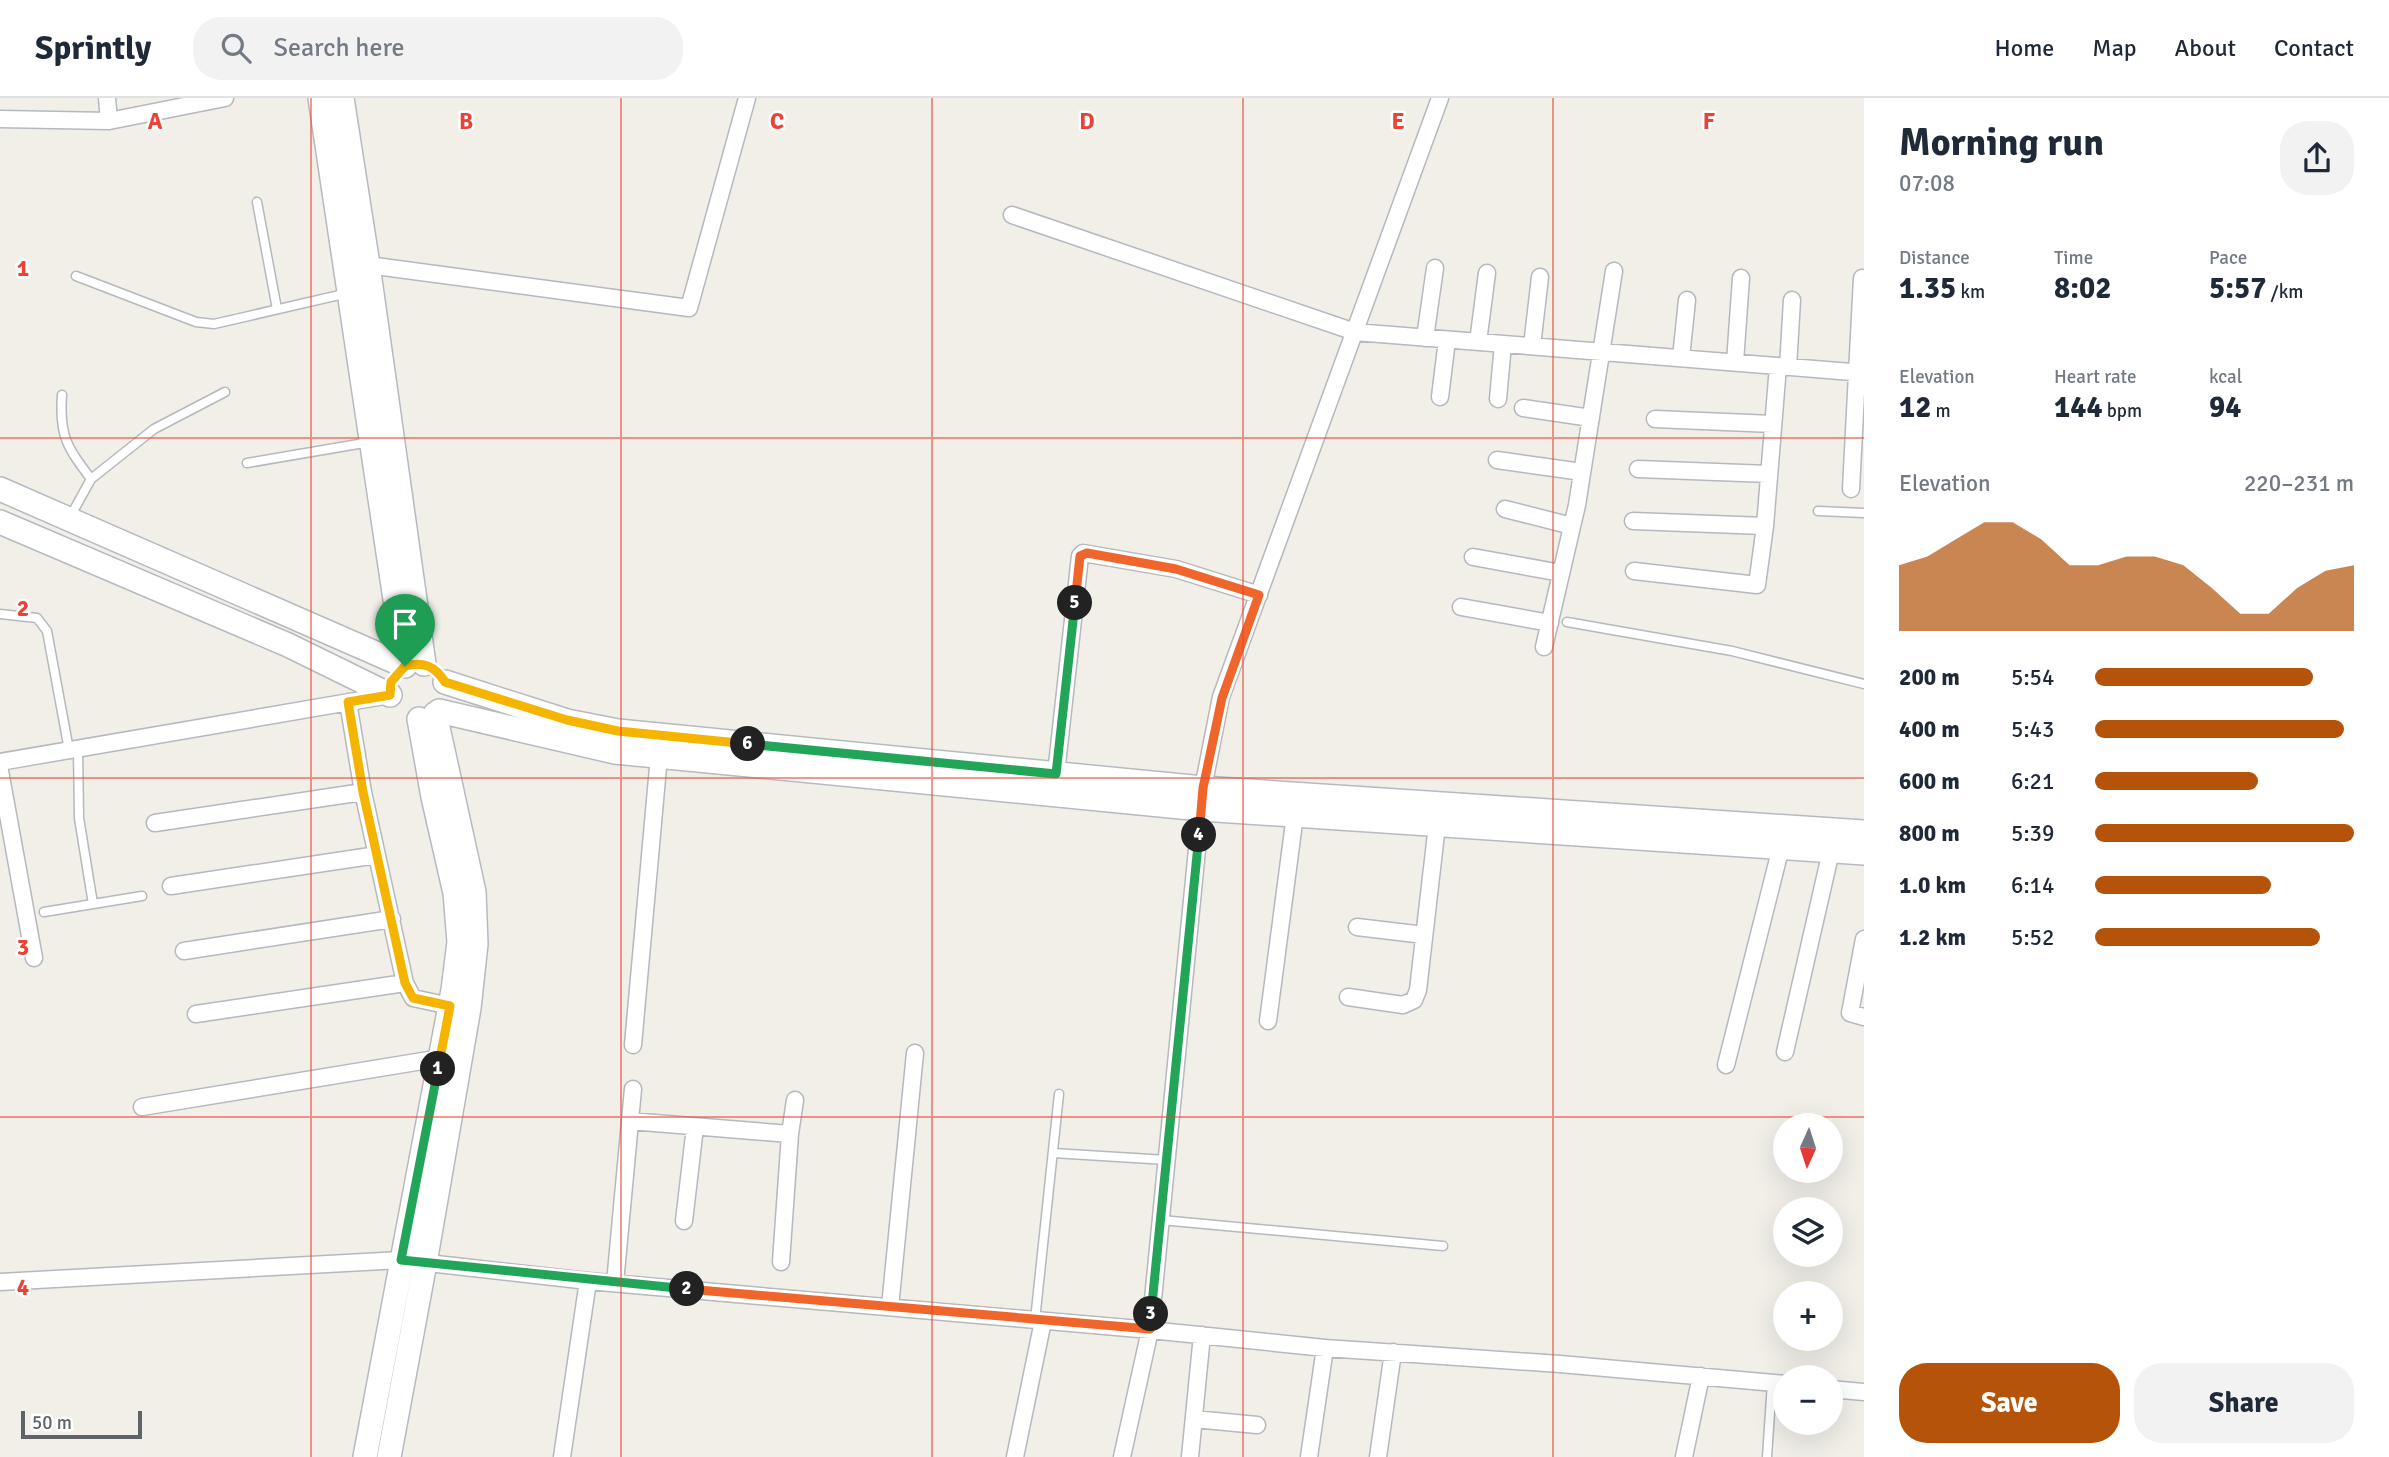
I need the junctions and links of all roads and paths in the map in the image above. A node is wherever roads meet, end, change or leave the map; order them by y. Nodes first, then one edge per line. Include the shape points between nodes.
1 (107, 98) edge
2 (225, 98) edge
3 (320, 98) edge
4 (342, 98) edge
5 (747, 98) edge
6 (1440, 98) edge
7 (0, 119) edge
8 (109, 121) junction
9 (257, 202) dead end
10 (1012, 215) dead end
11 (368, 265) junction
12 (1435, 268) dead end
13 (1614, 271) dead end
14 (1487, 273) dead end
15 (76, 276) dead end
16 (1540, 276) dead end
17 (1741, 278) dead end
18 (1862, 278) dead end
19 (348, 293) junction
20 (1687, 300) dead end
21 (1792, 300) dead end
22 (277, 309) junction
23 (1355, 332) junction
24 (1425, 338) junction
25 (1447, 340) junction
26 (1478, 342) junction
27 (1503, 344) junction
28 (1532, 346) junction
29 (1602, 352) junction
30 (1681, 358) junction
31 (1735, 362) junction
32 (1783, 366) junction
33 (1861, 373) edge
34 (225, 392) dead end
35 (62, 395) dead end
36 (1440, 397) dead end
37 (1498, 399) dead end
38 (1523, 408) dead end
39 (1591, 418) junction
40 (1655, 419) dead end
41 (1773, 424) junction
42 (370, 442) junction
43 (1497, 460) dead end
44 (247, 463) dead end
45 (1638, 469) dead end
46 (1582, 472) junction
47 (1769, 474) junction
48 (91, 478) junction
49 (0, 489) edge
50 (1851, 489) dead end
51 (1504, 509) dead end
52 (1818, 511) dead end
53 (1864, 513) edge
54 (69, 520) junction
55 (1633, 521) dead end
56 (0, 522) edge
57 (1572, 526) junction
58 (1765, 526) junction
59 (1473, 557) dead end
60 (1634, 571) dead end
61 (1561, 573) junction
62 (1259, 595) junction
63 (1461, 607) dead end
64 (0, 614) edge
65 (1567, 622) dead end
66 (1550, 623) junction
67 (1544, 647) dead end
68 (414, 665) junction
69 (445, 682) junction
70 (1864, 684) edge
71 (390, 695) junction
72 (348, 702) junction
73 (431, 715) junction
74 (74, 750) junction
75 (659, 756) junction
76 (0, 762) edge
77 (0, 771) edge
78 (1056, 774) junction
79 (363, 792) junction
80 (1202, 799) junction
81 (1296, 815) junction
82 (155, 824) dead end
83 (1437, 825) junction
84 (1864, 832) edge
85 (1780, 847) junction
86 (1831, 850) junction
87 (1864, 853) edge
88 (377, 855) junction
89 (171, 887) dead end
90 (142, 896) dead end
91 (93, 904) junction
92 (44, 912) dead end
93 (392, 919) junction
94 (1357, 927) dead end
95 (1424, 935) junction
96 (1864, 939) edge
97 (184, 951) dead end
98 (34, 958) dead end
99 (1862, 958) edge
100 (405, 983) junction
101 (1348, 997) dead end
102 (450, 1006) junction
103 (196, 1014) dead end
104 (1864, 1017) edge
105 (1268, 1021) dead end
106 (633, 1045) dead end
107 (1785, 1052) dead end
108 (915, 1053) dead end
109 (450, 1057) junction
110 (1726, 1065) dead end
111 (633, 1089) dead end
112 (1059, 1094) dead end
113 (795, 1100) dead end
114 (142, 1107) dead end
115 (630, 1121) junction
116 (695, 1127) junction
117 (790, 1134) junction
118 (1053, 1153) junction
119 (1167, 1160) junction
120 (1161, 1220) junction
121 (684, 1221) dead end
122 (1443, 1246) dead end
123 (401, 1260) junction
124 (781, 1262) dead end
125 (425, 1263) junction
126 (588, 1281) junction
127 (0, 1282) edge
128 (615, 1283) junction
129 (890, 1307) junction
130 (1039, 1320) junction
131 (1150, 1329) junction
132 (1202, 1335) junction
133 (1325, 1348) junction
134 (1394, 1352) junction
135 (1701, 1376) junction
136 (1773, 1382) edge
137 (1843, 1390) edge
138 (1864, 1392) edge
139 (1194, 1419) junction
140 (1773, 1420) edge
141 (1257, 1425) dead end
142 (365, 1457) edge
143 (389, 1457) edge
144 (562, 1457) edge
145 (1016, 1457) edge
146 (1122, 1457) edge
147 (1190, 1457) edge
148 (1309, 1457) edge
149 (1378, 1457) edge
150 (1684, 1457) edge
151 (1767, 1457) edge

1 - 8 street
2 - 8 street
3 - 19 street
4 - 11 street
5 - 11 street via 689,308
6 - 23 street
7 - 8 street
9 - 22 lane
10 - 23 street
11 - 68 street
12 - 24 street
13 - 29 street
14 - 26 street
15 - 22 lane via 196,322 214,324
16 - 28 street
17 - 31 street
18 - 33 street
19 - 22 lane
19 - 42 street
20 - 30 street
21 - 32 street
23 - 24 street
23 - 62 street
24 - 25 street
25 - 26 street
25 - 36 street
26 - 27 street
27 - 28 street
27 - 37 street
28 - 29 street
29 - 30 street
29 - 39 street
30 - 31 street
31 - 32 street
32 - 33 street
32 - 41 street
33 - 50 street
34 - 48 lane via 154,429
35 - 48 lane via 60,420 69,448
38 - 39 street
39 - 46 street
40 - 41 street
41 - 47 street
42 - 44 lane
42 - 68 street
43 - 46 street
45 - 47 street
46 - 57 street
47 - 58 street
48 - 54 lane
49 - 54 street
51 - 57 street
52 - 53 lane
54 - 68 street
55 - 58 street
56 - 71 street via 288,645
57 - 61 street
58 - 60 street via 1758,585
59 - 61 street
61 - 66 street
62 - 78 street via 1176,569 1083,553
62 - 80 street via 1222,698
63 - 66 street
64 - 74 lane via 37,618 47,631
65 - 70 lane via 1732,651
66 - 67 street
68 - 69 street via 440,673
68 - 71 street via 391,682
69 - 73 street via 444,703
69 - 78 street via 618,731
71 - 72 street
71 - 73 street via 398,712 412,719
72 - 74 street
72 - 79 street
73 - 75 street via 615,752
73 - 102 street via 433,797 455,893 459,942
73 - 109 street via 474,892 476,944 469,1008
74 - 76 street
74 - 91 lane
75 - 80 street
75 - 106 street
77 - 98 street
78 - 80 street
79 - 82 street
79 - 88 street
80 - 81 street
80 - 84 street
80 - 119 street
81 - 83 street
81 - 105 street
83 - 85 street
83 - 95 street
85 - 86 street
85 - 110 street
86 - 87 street
86 - 107 street
88 - 89 street
88 - 93 street
90 - 91 lane
91 - 92 lane
93 - 97 street
93 - 100 street
94 - 95 street
95 - 101 street via 1414,1000 1402,1005
96 - 99 street
99 - 104 street via 1850,1013
100 - 102 street via 413,998
100 - 103 street
102 - 109 street
108 - 129 street
109 - 114 street
109 - 123 street
109 - 125 street
111 - 115 street
112 - 118 lane
113 - 117 street
115 - 116 street
115 - 128 street
116 - 117 street
116 - 121 street
117 - 124 street
118 - 119 lane
118 - 130 lane
119 - 120 street
120 - 122 lane
120 - 131 street
123 - 125 street
123 - 127 street
123 - 142 street
125 - 126 street
125 - 143 street
126 - 128 street
126 - 144 street
128 - 129 street
129 - 130 street
130 - 131 street
130 - 145 street
131 - 132 street
131 - 146 street
132 - 133 street
132 - 139 street
133 - 134 street
133 - 148 street
134 - 135 street
134 - 149 street
135 - 136 street
135 - 150 street
137 - 138 street
139 - 141 street
139 - 147 street
140 - 151 lane

